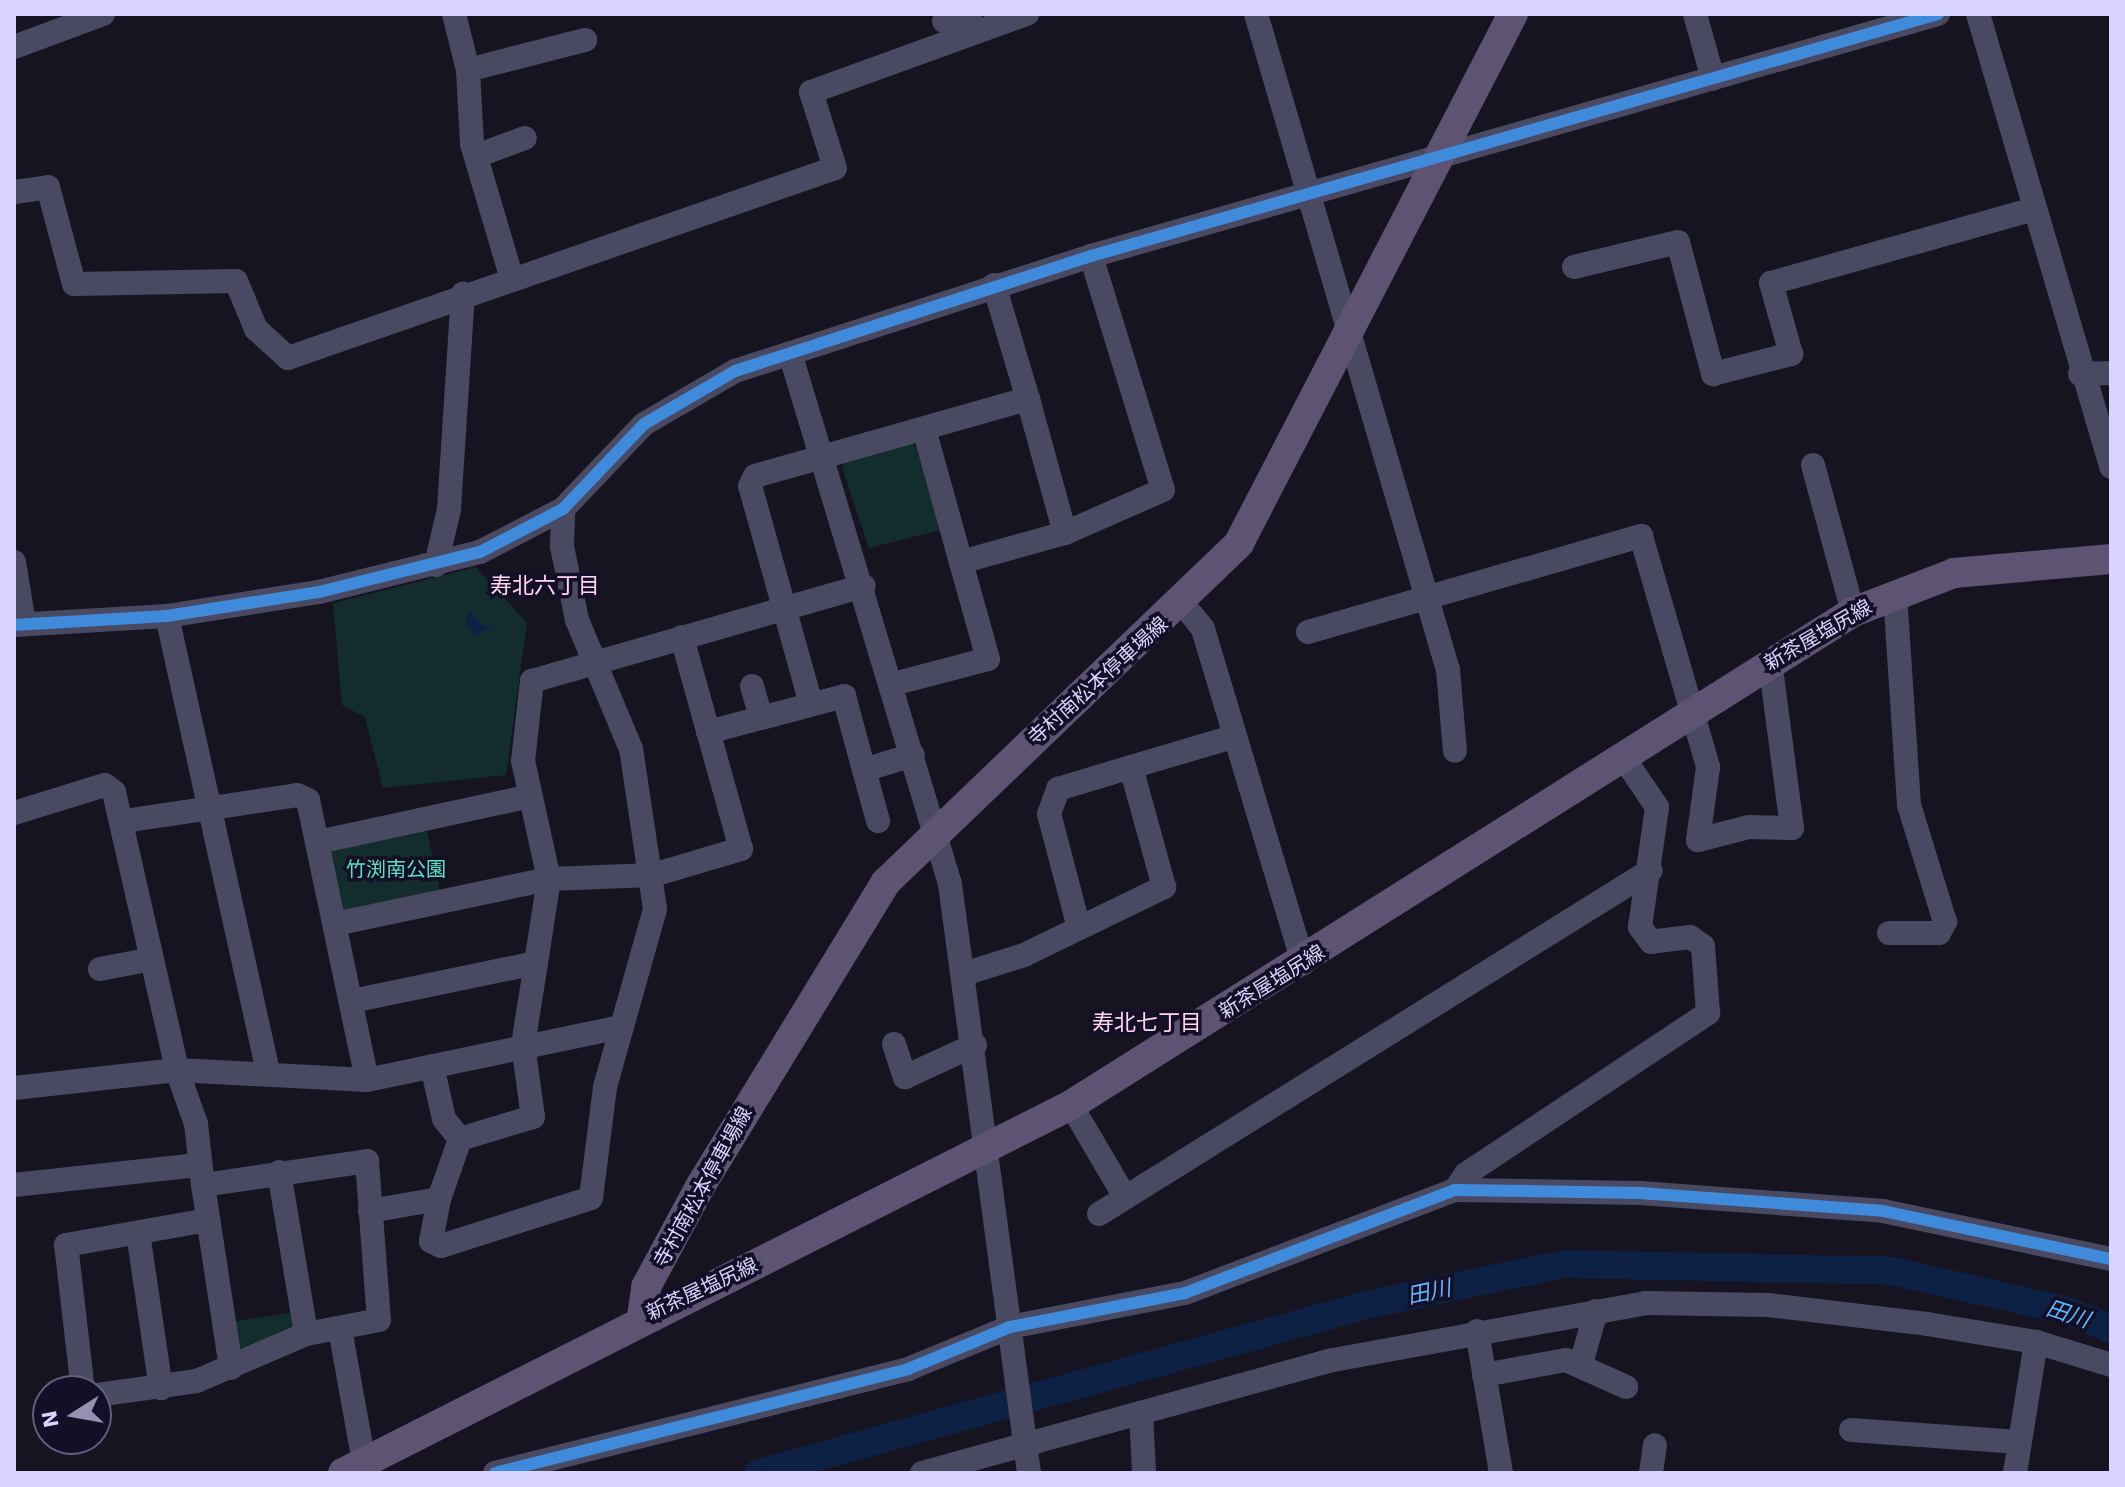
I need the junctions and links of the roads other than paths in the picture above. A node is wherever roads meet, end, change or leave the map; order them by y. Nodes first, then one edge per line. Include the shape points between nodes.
1 (103, 14) edge
2 (454, 14) edge
3 (970, 14) edge
4 (1027, 14) edge
5 (1256, 14) edge
6 (1513, 14) edge
7 (1695, 14) edge
8 (1938, 14) edge
9 (1978, 14) edge
10 (944, 21) dead end
11 (585, 40) dead end
12 (14, 47) edge
13 (468, 70) junction
14 (1713, 79) junction
15 (525, 138) dead end
16 (1439, 155) junction
17 (476, 156) junction
18 (14, 192) edge
19 (1307, 193) junction
20 (2035, 209) junction
21 (1091, 256) junction
22 (1574, 267) dead end
23 (511, 276) junction
24 (994, 285) junction
25 (463, 293) junction
26 (1347, 342) junction
27 (790, 353) junction
28 (2111, 373) edge
29 (2080, 374) junction
30 (1028, 399) junction
31 (924, 429) junction
32 (823, 457) junction
33 (1813, 465) dead end
34 (2111, 467) edge
35 (563, 509) junction
36 (1065, 533) junction
37 (2111, 559) edge
38 (14, 562) edge
39 (961, 562) junction
40 (436, 565) junction
41 (864, 586) junction
42 (1895, 593) junction
43 (1426, 599) junction
44 (1183, 604) junction
45 (784, 609) junction
46 (1853, 612) junction
47 (167, 616) junction
48 (19, 624) edge
49 (1308, 631) dead end
50 (682, 637) junction
51 (594, 662) junction
52 (1770, 662) junction
53 (893, 684) junction
54 (752, 686) dead end
55 (811, 704) junction
56 (1694, 707) junction
57 (761, 717) junction
58 (708, 732) junction
59 (1232, 737) junction
60 (1455, 751) dead end
61 (913, 755) junction
62 (1623, 757) junction
63 (1131, 767) junction
64 (864, 770) junction
65 (530, 796) junction
66 (213, 808) junction
67 (14, 813) edge
68 (124, 821) junction
69 (878, 821) dead end
70 (934, 829) junction
71 (318, 842) junction
72 (1651, 870) junction
73 (653, 875) junction
74 (549, 879) junction
75 (335, 924) junction
76 (1079, 928) junction
77 (1889, 933) dead end
78 (152, 959) junction
79 (536, 963) junction
80 (1303, 963) junction
81 (100, 969) dead end
82 (967, 973) junction
83 (352, 1001) junction
84 (620, 1027) junction
85 (894, 1044) dead end
86 (523, 1045) junction
87 (975, 1045) junction
88 (432, 1066) junction
89 (177, 1070) junction
90 (269, 1075) junction
91 (367, 1080) junction
92 (14, 1088) edge
93 (1071, 1105) junction
94 (460, 1139) junction
95 (987, 1145) junction
96 (279, 1172) junction
97 (200, 1175) junction
98 (14, 1185) edge
99 (1455, 1190) junction
100 (1125, 1197) junction
101 (439, 1199) junction
102 (370, 1211) junction
103 (1099, 1214) dead end
104 (208, 1220) junction
105 (138, 1233) junction
106 (2111, 1259) edge
107 (1596, 1311) junction
108 (642, 1317) junction
109 (340, 1329) junction
110 (1477, 1331) junction
111 (1011, 1333) junction
112 (306, 1334) junction
113 (2036, 1342) junction
114 (1581, 1364) junction
115 (2111, 1365) edge
116 (231, 1368) junction
117 (81, 1375) edge
118 (1484, 1375) junction
119 (1626, 1387) dead end
120 (161, 1388) junction
121 (112, 1393) edge
122 (1141, 1413) junction
123 (1851, 1430) dead end
124 (2019, 1442) junction
125 (1655, 1445) dead end
126 (1028, 1454) edge
127 (354, 1468) edge
128 (495, 1473) edge
129 (922, 1473) edge
130 (1144, 1473) edge
131 (1501, 1473) edge
132 (1651, 1473) edge
133 (2015, 1473) edge

1 - 12 street
2 - 13 street
3 - 10 street
4 - 23 street via 811,92 835,168
5 - 19 street
6 - 16 main road, 寺村南松本停車場線
7 - 14 street
8 - 14 street
9 - 20 street
11 - 13 street
13 - 17 street
14 - 16 street
15 - 17 street
16 - 19 street
16 - 26 main road, 寺村南松本停車場線
17 - 23 street
18 - 25 street via 48,187 74,284 236,281 256,329 288,358
19 - 21 street
19 - 26 street
20 - 22 street via 1771,283 1791,354 1713,374 1678,242
20 - 29 street
21 - 24 street
21 - 36 street via 1163,490
23 - 25 street
24 - 27 street
24 - 30 street
25 - 40 street via 449,509
26 - 43 street
26 - 44 main road, 寺村南松本停車場線 via 1239,543
27 - 32 street
27 - 35 street via 669,405
28 - 29 street
29 - 34 street
30 - 31 street
30 - 36 street
31 - 32 street
31 - 39 street
32 - 41 street
32 - 45 street via 755,476 750,486
33 - 46 street
35 - 40 street via 528,531
35 - 51 street via 562,546
36 - 39 street
37 - 42 main road, 新茶屋塩尻線 via 1980,568
38 - 48 street
39 - 53 street via 988,659
40 - 47 street
41 - 45 street
41 - 53 street
42 - 46 main road, 新茶屋塩尻線
42 - 77 street via 1909,805 1945,922 1939,933
43 - 49 street
43 - 56 street via 1641,536
43 - 60 street via 1448,670
44 - 59 street via 1203,629
44 - 70 main road, 寺村南松本停車場線
45 - 50 street
45 - 55 street
46 - 52 main road, 新茶屋塩尻線
47 - 48 street
47 - 66 street
50 - 51 street
50 - 58 street
51 - 65 street via 532,681 523,761
51 - 73 street via 631,749
52 - 56 main road, 新茶屋塩尻線
52 - 56 street via 1792,828 1749,827 1698,840 1708,767
53 - 61 street
54 - 57 street
55 - 57 street
55 - 64 street via 844,696
56 - 62 main road, 新茶屋塩尻線
57 - 58 street
58 - 73 street via 741,849
59 - 63 street
59 - 80 street
61 - 64 street
61 - 70 street
62 - 72 street via 1657,807
62 - 80 main road, 新茶屋塩尻線
63 - 76 street via 1164,887
63 - 76 street via 1058,789 1049,814
64 - 69 street
65 - 71 street
65 - 74 street
66 - 68 street
66 - 71 street via 297,795 308,800
66 - 90 street
67 - 68 street via 105,785
68 - 78 street
70 - 82 street
70 - 108 main road, 寺村南松本停車場線 via 861,917 701,1185 646,1287
71 - 75 street
72 - 99 street via 1640,927 1651,942 1690,937 1703,946 1708,1013 1466,1174
72 - 100 street
73 - 74 street
73 - 84 street via 655,909
74 - 75 street
74 - 79 street
75 - 83 street
76 - 82 street
78 - 81 street
78 - 89 street
79 - 83 street
79 - 86 street
80 - 93 main road, 新茶屋塩尻線
82 - 87 street
83 - 91 street
84 - 86 street
84 - 101 street via 591,1198 441,1246 431,1241
85 - 87 street via 905,1077
86 - 88 street
86 - 94 street via 533,1117
87 - 95 street
88 - 91 street
88 - 94 street via 444,1119
89 - 90 street
89 - 92 street
89 - 97 street via 196,1124
90 - 91 street
93 - 95 main road, 新茶屋塩尻線
93 - 100 street
94 - 101 street
95 - 108 main road, 新茶屋塩尻線
95 - 111 street
96 - 97 street
96 - 102 street via 367,1161
96 - 112 street
97 - 98 street
97 - 104 street
99 - 106 street via 1640,1193 1883,1211
99 - 111 street via 1185,1293
100 - 103 street
101 - 102 street
102 - 109 street via 379,1320
104 - 105 street
104 - 116 street
105 - 117 street via 66,1245
105 - 120 street
107 - 110 street
107 - 113 street via 1662,1302 1768,1305
107 - 114 street
108 - 127 main road, 新茶屋塩尻線
109 - 112 street
109 - 127 street
110 - 118 street
110 - 122 street via 1333,1360
111 - 126 street
111 - 128 street via 908,1369
112 - 116 street
113 - 115 street
113 - 124 street
114 - 118 street via 1566,1360
114 - 119 street
116 - 120 street
118 - 131 street
120 - 121 street
122 - 126 street
122 - 130 street
123 - 124 street
124 - 133 street
125 - 132 street
126 - 129 street

